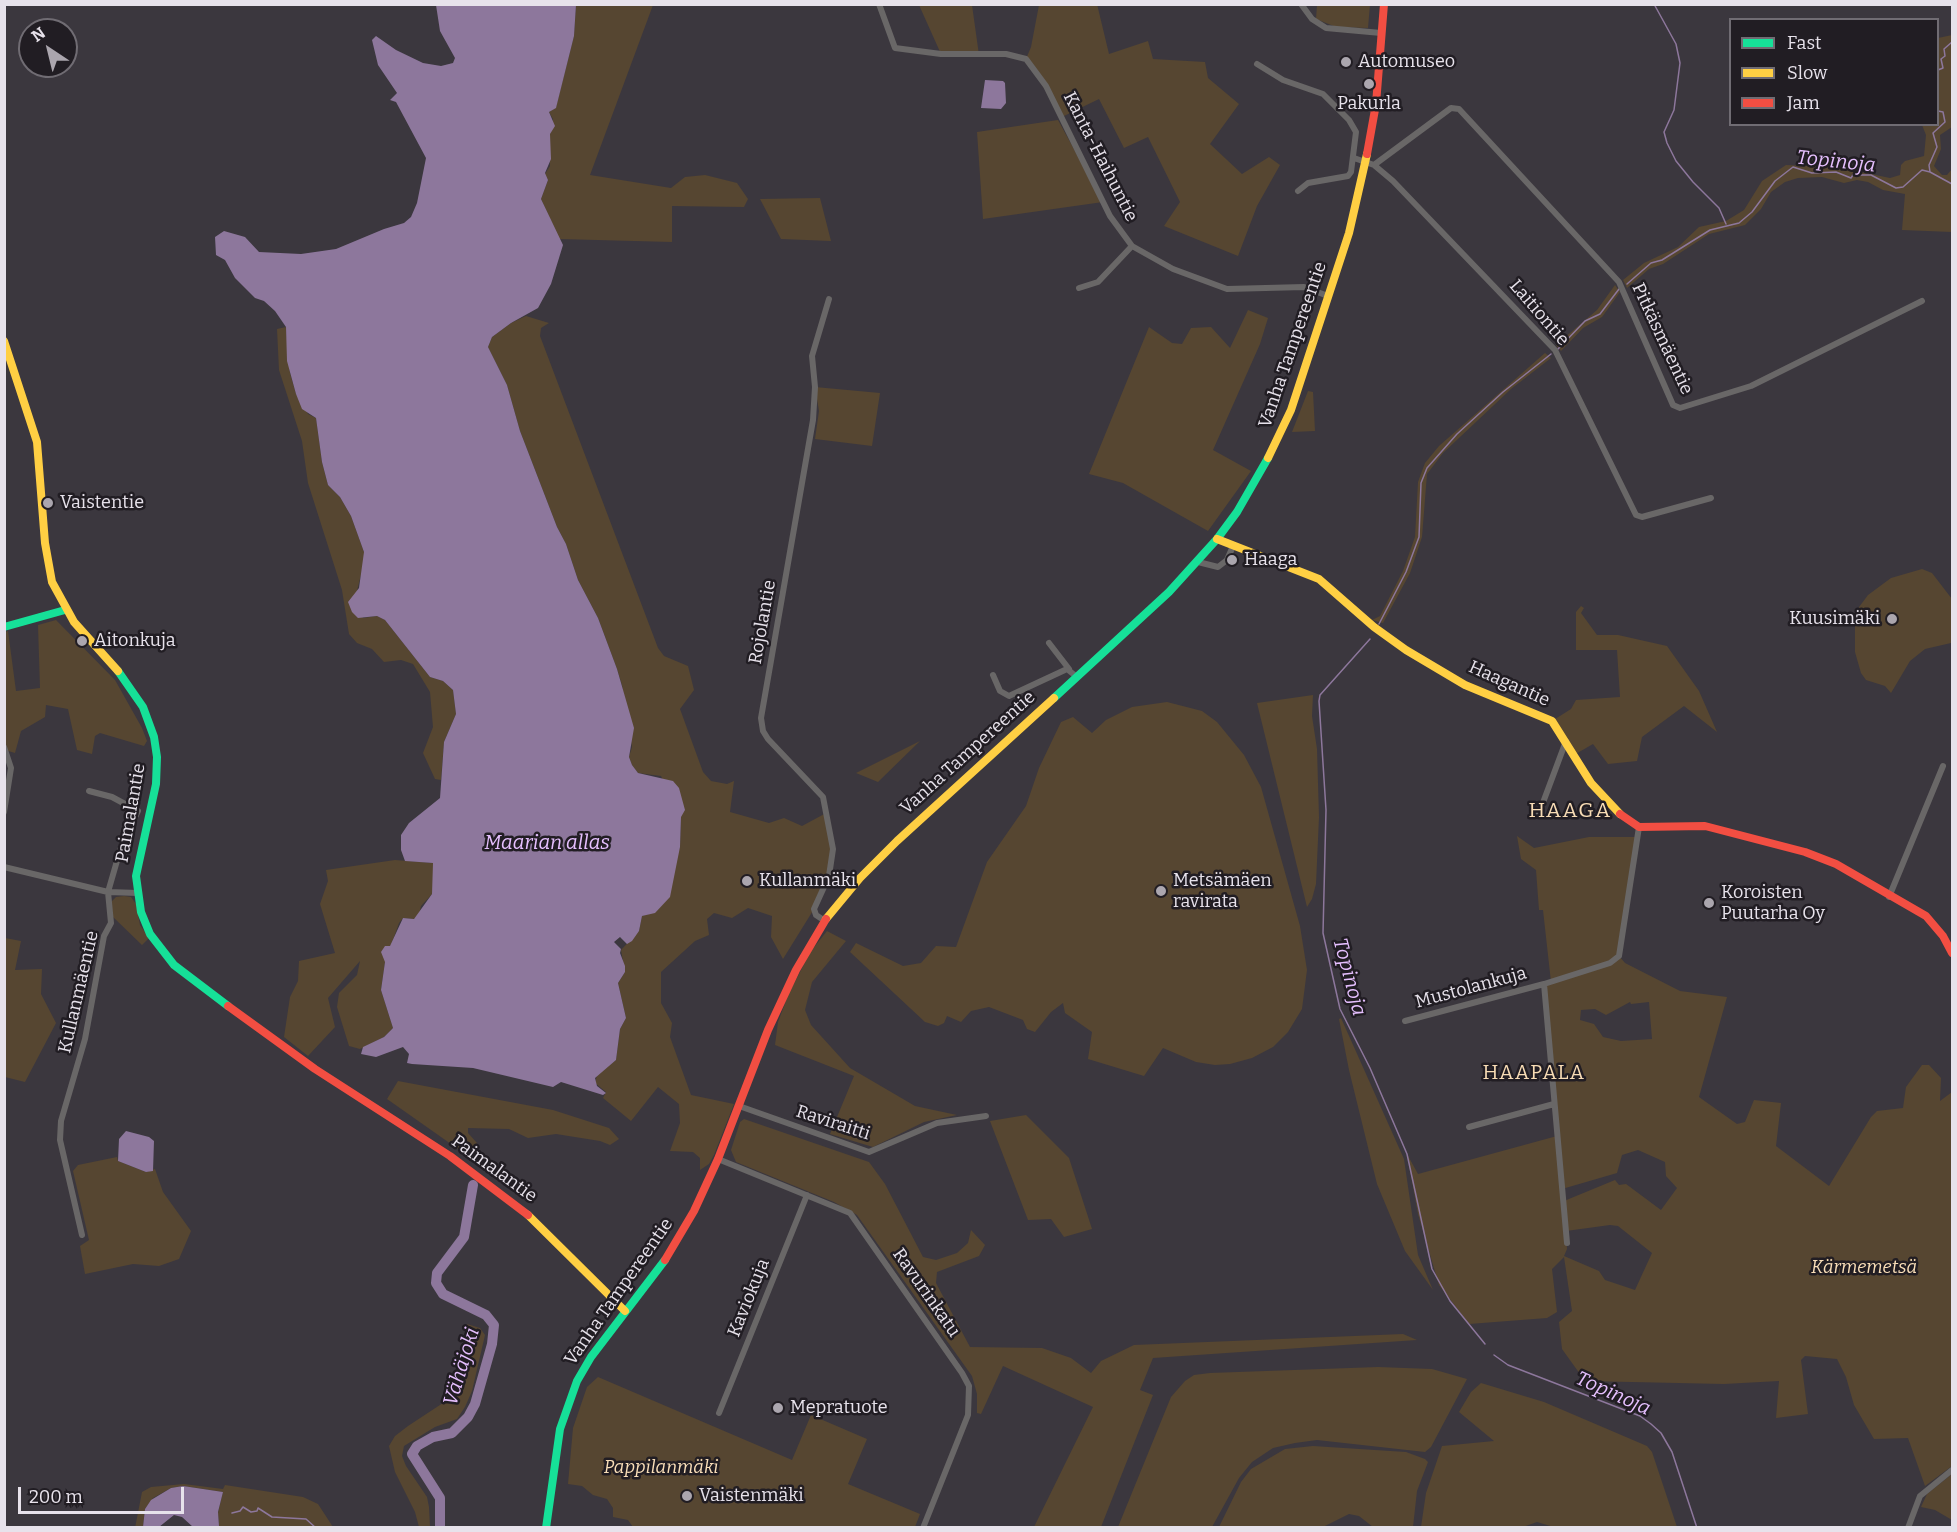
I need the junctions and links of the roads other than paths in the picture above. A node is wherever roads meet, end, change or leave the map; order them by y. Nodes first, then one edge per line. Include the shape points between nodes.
1 (879, 4) edge
2 (1301, 4) edge
3 (1384, 4) edge
4 (1381, 33) junction
5 (1257, 64) dead end
6 (1354, 158) junction
7 (1371, 163) junction
8 (1298, 191) dead end
9 (1132, 246) junction
10 (1078, 288) dead end
11 (1328, 296) junction
12 (830, 299) dead end
13 (1922, 301) dead end
14 (4, 341) edge
15 (1711, 498) dead end
16 (1217, 539) junction
17 (1233, 546) junction
18 (1198, 562) junction
19 (65, 610) junction
20 (4, 627) edge
21 (1049, 643) dead end
22 (1069, 669) junction
23 (993, 675) dead end
24 (1077, 677) junction
25 (1566, 741) junction
26 (4, 747) edge
27 (1943, 766) dead end
28 (89, 791) dead end
29 (4, 812) edge
30 (1538, 816) dead end
31 (1639, 827) junction
32 (4, 867) edge
33 (108, 892) junction
34 (138, 893) junction
35 (1889, 897) junction
36 (825, 921) junction
37 (1953, 953) edge
38 (1544, 984) junction
39 (1405, 1021) dead end
40 (1554, 1104) junction
41 (739, 1106) junction
42 (986, 1116) dead end
43 (1469, 1127) dead end
44 (718, 1159) junction
45 (807, 1195) junction
46 (82, 1235) dead end
47 (1567, 1243) dead end
48 (625, 1311) junction
49 (719, 1413) dead end
50 (1953, 1470) edge
51 (546, 1527) edge
52 (923, 1527) edge
53 (1908, 1527) edge

1 - 9 street, Kanta-Haihuntie via 895,48 941,54 1006,54 1026,59 1046,86 1110,216
2 - 4 street via 1312,19 1326,28
3 - 4 street, Vanha Tampereentie
4 - 7 street, Vanha Tampereentie
5 - 6 street via 1283,80 1323,94 1356,132
6 - 7 street
6 - 8 street via 1348,176 1308,183
7 - 11 street, Vanha Tampereentie
7 - 13 street, Pitkäsmäentie via 1451,108 1459,110 1619,282 1673,405 1680,408 1751,386
7 - 15 street, Laitiontie via 1555,350 1636,515 1642,517
9 - 10 street via 1098,282
9 - 11 street, Kanta-Haihuntie via 1173,269 1227,289 1304,287
11 - 16 street, Vanha Tampereentie via 1280,436
12 - 36 street, Rojolantie via 812,356 813,420 761,718 768,739 823,797 833,849 829,876 814,909
14 - 19 street, Paimalantie via 37,442 46,555 52,582
16 - 17 street, Haagantie
16 - 18 street, Vanha Tampereentie
17 - 18 street via 1227,560 1218,567
17 - 25 street, Haagantie via 1319,579 1407,650 1465,685 1552,721
18 - 24 street, Vanha Tampereentie
19 - 20 street
19 - 34 street, Paimalantie via 128,681 154,737 157,776 137,863
21 - 22 street
22 - 23 street via 1009,696 1000,691
22 - 24 street
24 - 36 street, Vanha Tampereentie via 897,841
25 - 30 street
25 - 31 street, Haagantie via 1591,783
26 - 29 street via 11,768
27 - 35 street
28 - 33 street, Kullanmäentie via 112,797 138,811 121,848
31 - 35 street via 1705,826 1804,852 1836,864
31 - 38 street, Mustolankuja via 1619,956 1610,963
32 - 33 street
33 - 34 street
33 - 46 street, Kullanmäentie via 111,923 103,943 85,1038 60,1131
34 - 48 street, Paimalantie via 150,934 174,965 315,1069 506,1196 544,1228
35 - 37 street via 1926,916
36 - 41 street, Vanha Tampereentie via 789,984
38 - 39 street, Mustolankuja
38 - 40 street
40 - 43 street
40 - 47 street
41 - 42 street, Raviraitti via 869,1152 937,1123
41 - 44 street, Vanha Tampereentie
44 - 45 street, Ravurinkatu
44 - 48 street, Vanha Tampereentie via 682,1233
45 - 49 street, Kaviokuja
45 - 52 street, Ravurinkatu via 850,1213 858,1222 969,1386 968,1415
48 - 51 street, Vanha Tampereentie via 585,1367 566,1411
50 - 53 street via 1920,1496

